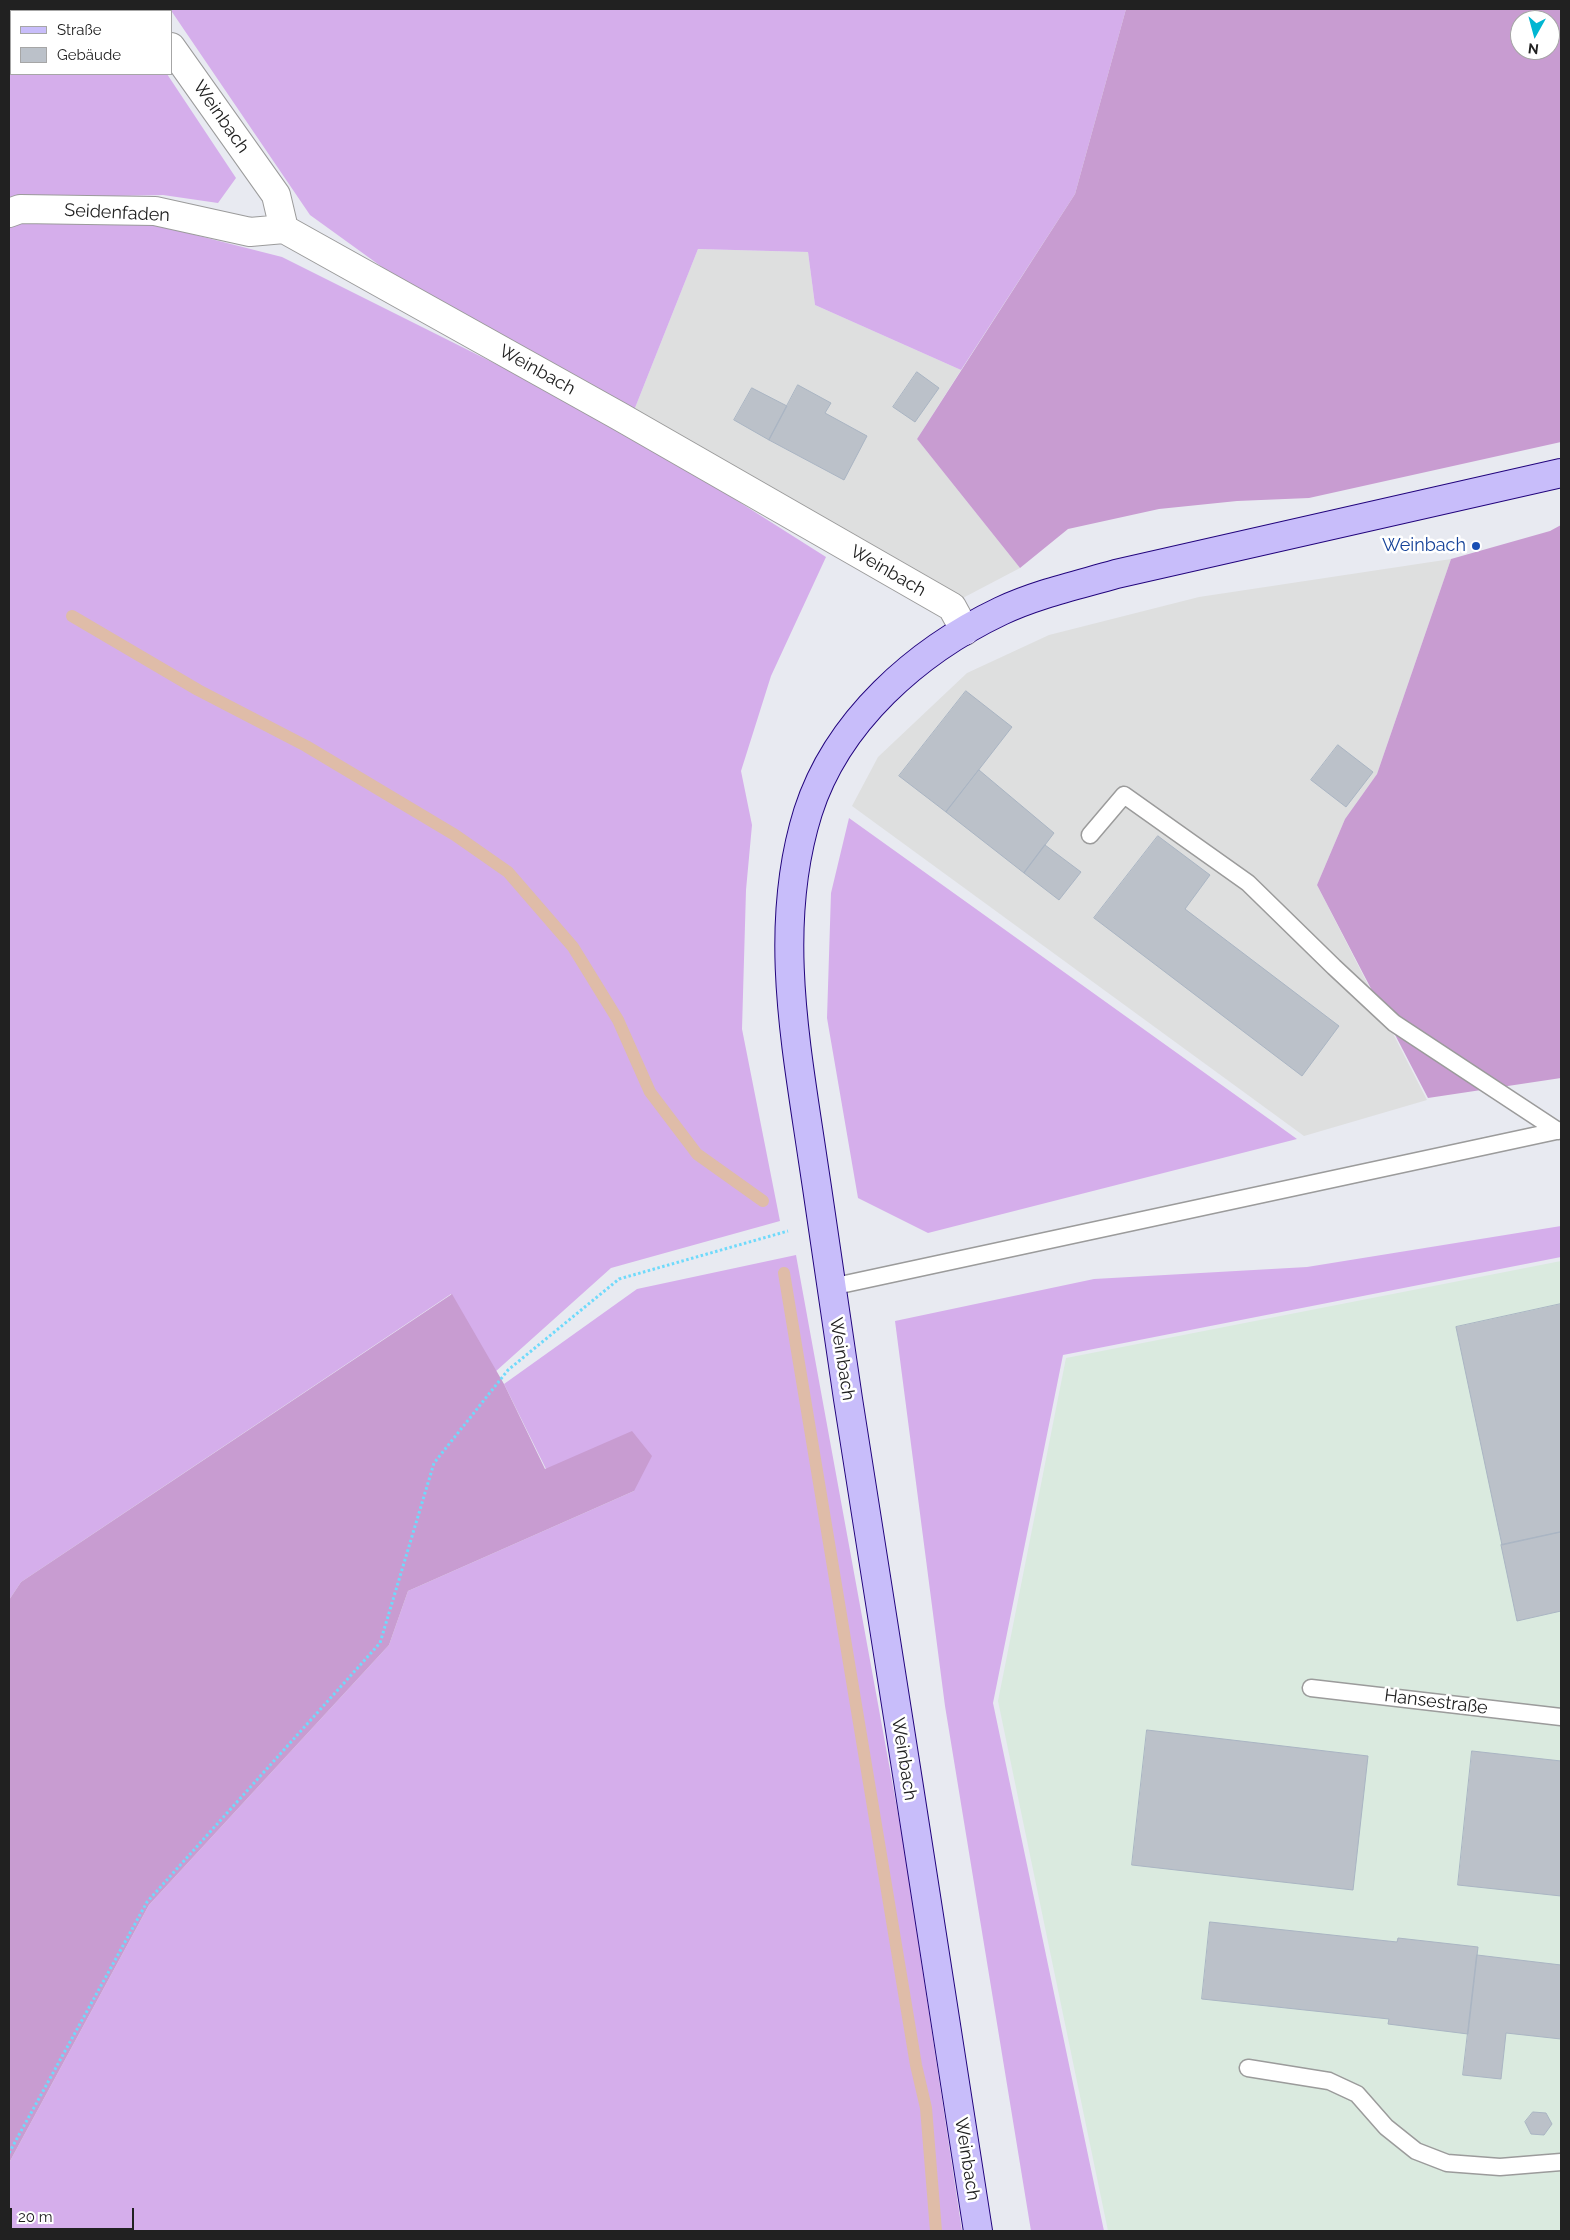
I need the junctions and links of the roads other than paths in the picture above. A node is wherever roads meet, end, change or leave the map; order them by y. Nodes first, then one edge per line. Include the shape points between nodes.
1 (172, 48) edge
2 (9, 213) edge
3 (284, 229) junction
4 (1561, 474) edge
5 (965, 632) junction
6 (1090, 835) dead end
7 (1559, 1131) edge
8 (831, 1287) junction
9 (1311, 1688) dead end
10 (1561, 1717) edge
11 (1248, 2068) dead end
12 (1561, 2162) edge
13 (978, 2231) edge

1 - 3 street, Weinbach via 276,195
2 - 3 street, Seidenfaden via 20,209 156,211 250,232
3 - 5 street, Weinbach via 952,607
4 - 5 main road via 1116,574 1003,610
5 - 8 main road, Weinbach via 921,660 872,703 841,745 809,809 790,892 788,944 792,1021
6 - 7 lane via 1124,795 1248,883 1394,1023
7 - 8 lane
8 - 13 main road, Weinbach
9 - 10 lane, Hansestraße
11 - 12 lane via 1329,2081 1357,2094 1386,2127 1416,2151 1446,2163 1500,2166

